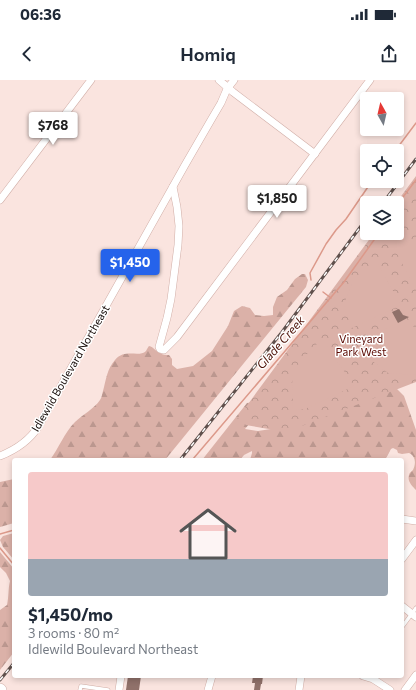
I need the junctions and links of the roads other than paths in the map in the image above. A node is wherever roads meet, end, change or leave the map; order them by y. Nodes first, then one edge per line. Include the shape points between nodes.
1 (92, 80) edge
2 (219, 80) edge
3 (234, 80) edge
4 (370, 80) edge
5 (228, 87) junction
6 (315, 154) junction
7 (173, 187) junction
8 (0, 200) edge
9 (0, 456) edge
10 (404, 519) edge
11 (416, 521) edge
12 (416, 540) edge
13 (404, 556) edge
14 (404, 607) edge
15 (415, 613) edge
16 (404, 625) edge
17 (416, 675) edge
18 (121, 678) edge
19 (211, 678) edge
20 (301, 678) edge
21 (371, 678) edge
22 (80, 690) edge
23 (108, 690) edge
24 (119, 690) edge
25 (208, 690) edge
26 (299, 690) edge
27 (389, 690) edge
28 (405, 690) edge

1 - 8 street
2 - 5 street
3 - 5 street, Idlewild Boulevard Northeast
4 - 6 street
5 - 6 street
5 - 7 street, Idlewild Boulevard Northeast
6 - 7 street via 177,337 164,350 159,347 167,318 179,234
7 - 9 street, Idlewild Boulevard Northeast via 38,427 28,440
10 - 11 street
12 - 13 street
14 - 15 street
15 - 16 lane
17 - 28 street
18 - 24 street
19 - 25 street
20 - 26 street
21 - 27 street
22 - 23 lane via 81,686

